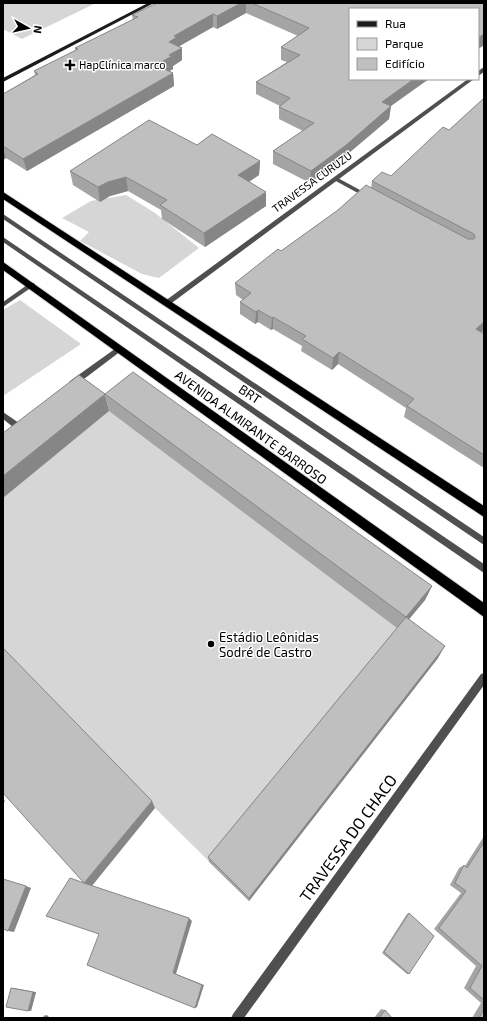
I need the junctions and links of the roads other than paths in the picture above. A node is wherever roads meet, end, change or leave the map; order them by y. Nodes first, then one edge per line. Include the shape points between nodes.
1 (152, 3) edge
2 (3, 80) edge
3 (470, 80) edge
4 (336, 179) junction
5 (3, 195) edge
6 (377, 201) edge
7 (3, 216) edge
8 (3, 239) edge
9 (3, 264) edge
10 (32, 285) junction
11 (167, 303) junction
12 (3, 305) edge
13 (119, 349) junction
14 (65, 389) edge
15 (3, 415) edge
16 (7, 432) edge
17 (484, 512) edge
18 (484, 540) edge
19 (484, 569) edge
20 (484, 611) edge
21 (484, 677) edge
22 (237, 1018) edge

1 - 2 street
3 - 4 street, TRAVESSA CURUZU
4 - 6 street
4 - 11 street, TRAVESSA CURUZU
5 - 11 highway
7 - 18 street, BRT
8 - 19 street, BRT
9 - 10 highway, AVENIDA ALMIRANTE BARROSO
10 - 12 street
10 - 13 highway, AVENIDA ALMIRANTE BARROSO
11 - 17 highway
13 - 14 street
13 - 20 highway, AVENIDA ALMIRANTE BARROSO
15 - 16 street via 19,423
21 - 22 street, TRAVESSA DO CHACO

